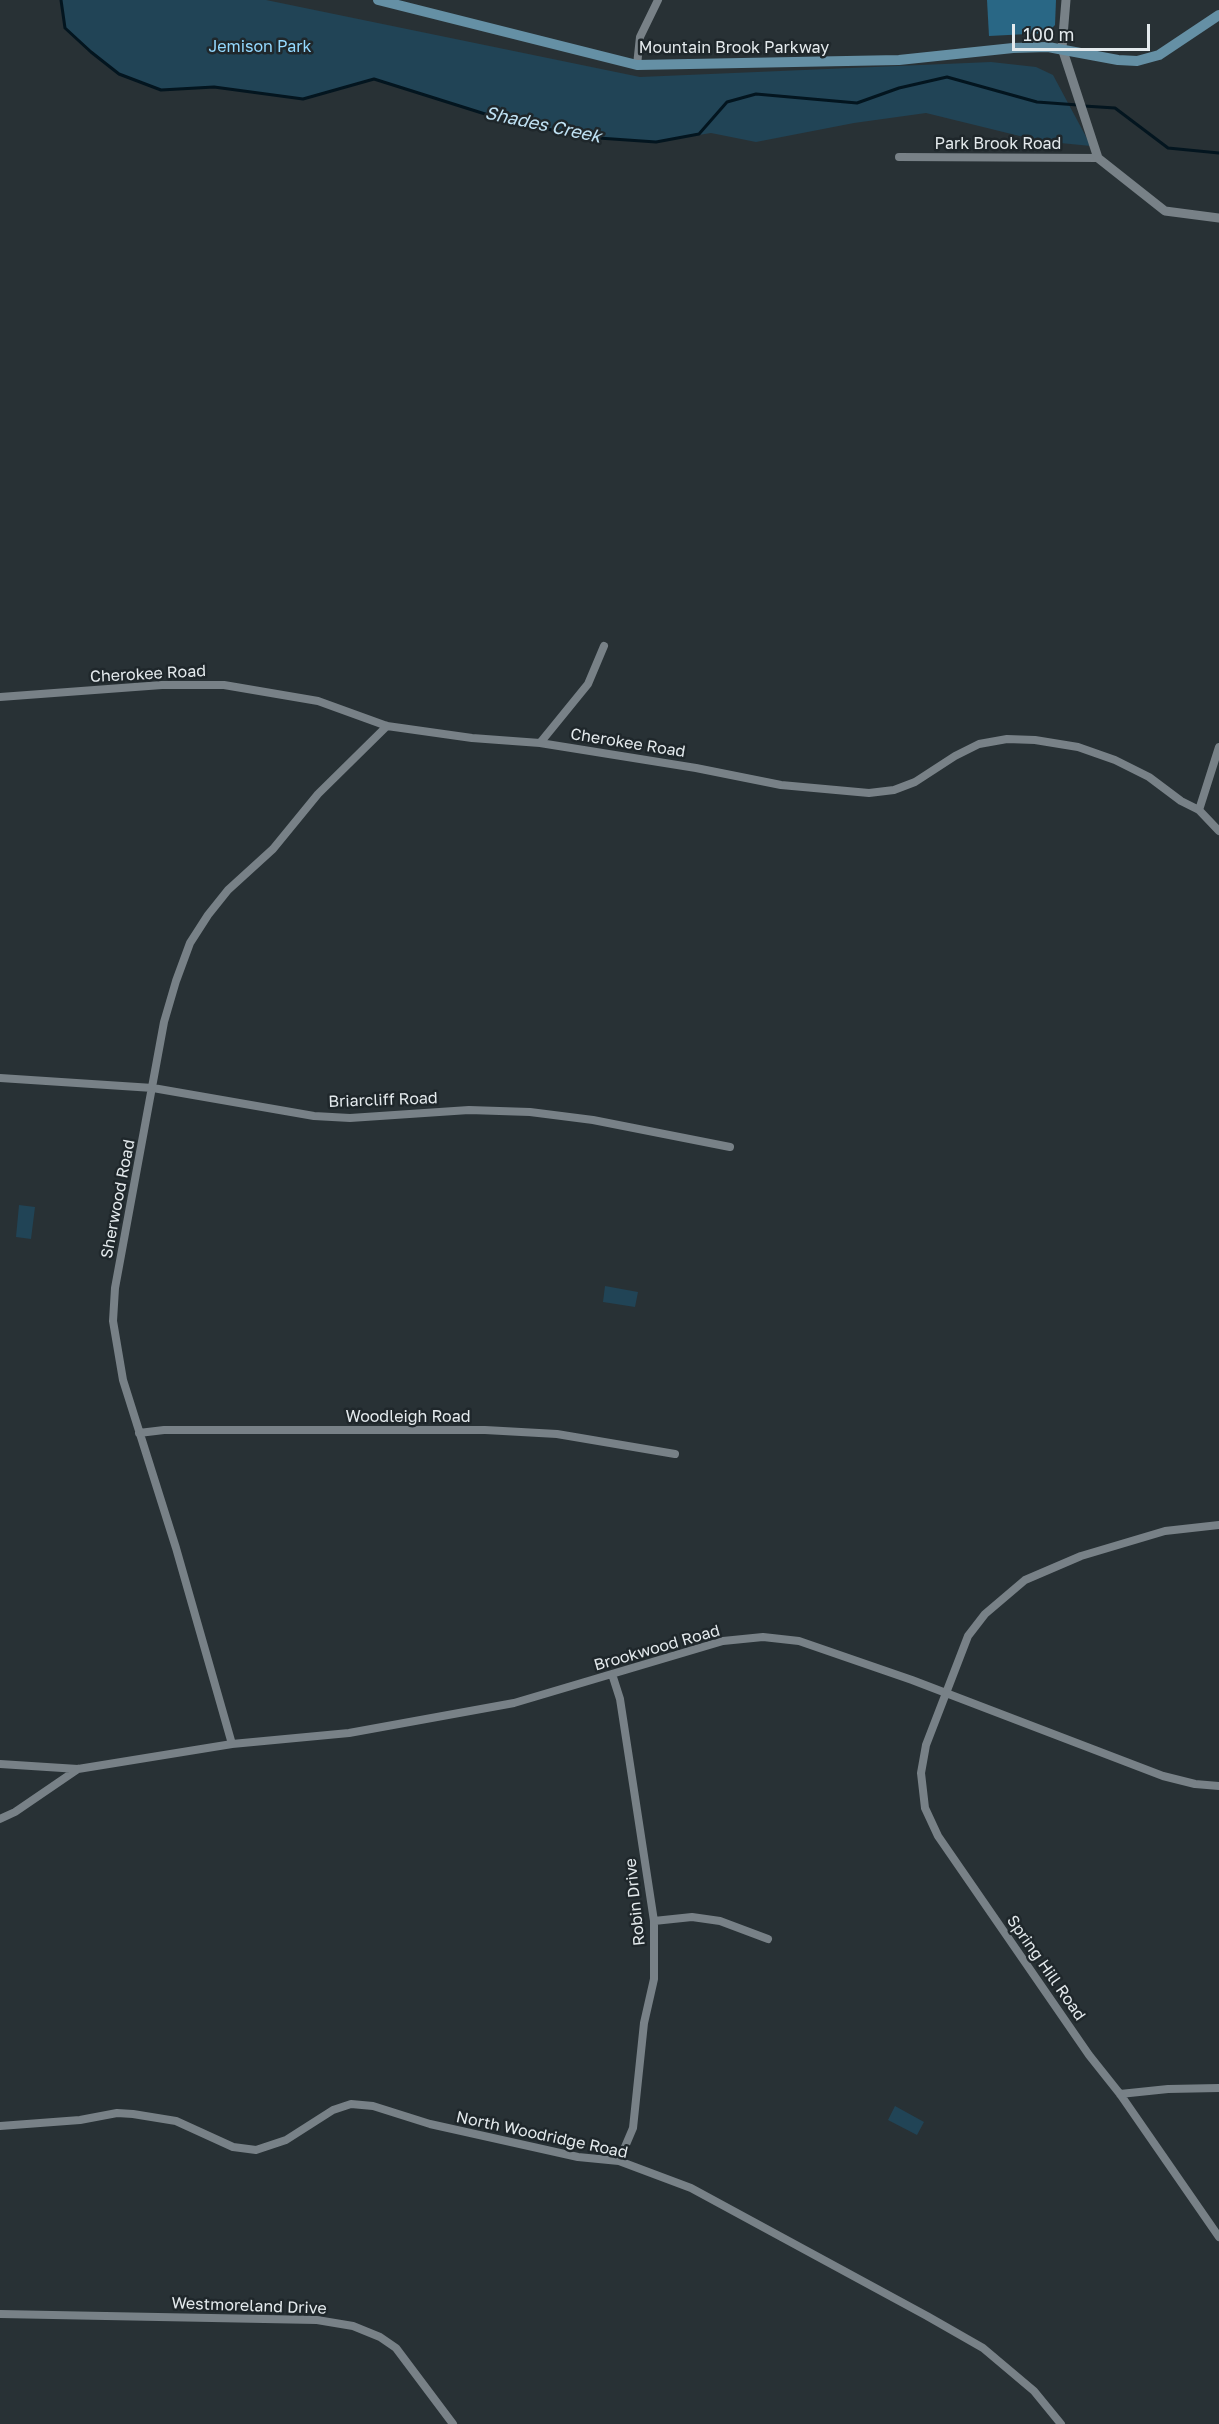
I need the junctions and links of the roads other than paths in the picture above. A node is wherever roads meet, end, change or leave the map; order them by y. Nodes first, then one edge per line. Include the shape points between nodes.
1 (378, 0) edge
2 (658, 0) edge
3 (1066, 0) edge
4 (1219, 15) edge
5 (1062, 48) junction
6 (637, 65) junction
7 (898, 157) dead end
8 (1098, 158) junction
9 (1219, 218) edge
10 (604, 646) dead end
11 (0, 697) edge
12 (387, 726) junction
13 (540, 743) junction
14 (1219, 747) edge
15 (1199, 810) junction
16 (1219, 831) edge
17 (0, 1078) edge
18 (153, 1088) junction
19 (730, 1147) dead end
20 (139, 1433) junction
21 (675, 1454) dead end
22 (1219, 1525) edge
23 (612, 1674) junction
24 (946, 1694) junction
25 (232, 1744) junction
26 (0, 1764) edge
27 (78, 1769) junction
28 (1219, 1786) edge
29 (0, 1819) edge
30 (654, 1921) junction
31 (768, 1939) dead end
32 (1219, 2088) edge
33 (1120, 2094) junction
34 (0, 2126) edge
35 (619, 2162) junction
36 (1219, 2237) edge
37 (0, 2314) edge
38 (453, 2424) edge
39 (1061, 2424) edge

1 - 6 main road, Mountain Brook Parkway
2 - 6 street via 640,37
3 - 5 street
4 - 5 main road, Mountain Brook Parkway via 1159,56 1137,61
5 - 6 main road, Mountain Brook Parkway via 1013,48 899,60
5 - 8 street
7 - 8 street, Park Brook Road
8 - 9 street via 1165,211
10 - 13 street via 588,684
11 - 12 street, Cherokee Road via 162,685 224,685 318,701
12 - 13 street, Cherokee Road
12 - 18 street, Sherwood Road via 318,794 273,849 228,890 208,915 190,943 176,981 164,1022
13 - 15 street, Cherokee Road via 780,785 869,793 915,782 980,744 1007,739 1035,740 1078,747 1115,759
14 - 15 street
15 - 16 street, Cherokee Road
17 - 18 street, Briarcliff Road
18 - 19 street, Briarcliff Road via 350,1118 469,1110 530,1112
18 - 20 street, Sherwood Road via 115,1288 113,1321 123,1380
20 - 21 street, Woodleigh Road via 485,1430 557,1434
20 - 25 street, Sherwood Road
22 - 24 street, Spring Hill Road via 1166,1531 1081,1556 1025,1580 985,1614 968,1636
23 - 24 street, Brookwood Road via 723,1641 763,1637 799,1641
23 - 25 street, Brookwood Road via 514,1702 360,1731
23 - 30 street, Robin Drive via 620,1699
24 - 28 street, Brookwood Road via 1163,1776
24 - 33 street, Spring Hill Road via 926,1745 921,1773 925,1808 938,1836
25 - 27 street, Brookwood Road
26 - 27 street
27 - 29 street
30 - 31 street via 692,1917 720,1921
30 - 35 street, Robin Drive via 654,1979 644,2023 633,2128
32 - 33 street
33 - 36 street, Spring Hill Road
34 - 35 street, North Woodridge Road via 133,2114 176,2121 233,2146 256,2150 286,2140 333,2110 351,2104 373,2106 430,2124 578,2157
35 - 39 street, North Woodridge Road via 691,2188 973,2343 1034,2391
37 - 38 street, Westmoreland Drive via 318,2320 353,2326 396,2348

